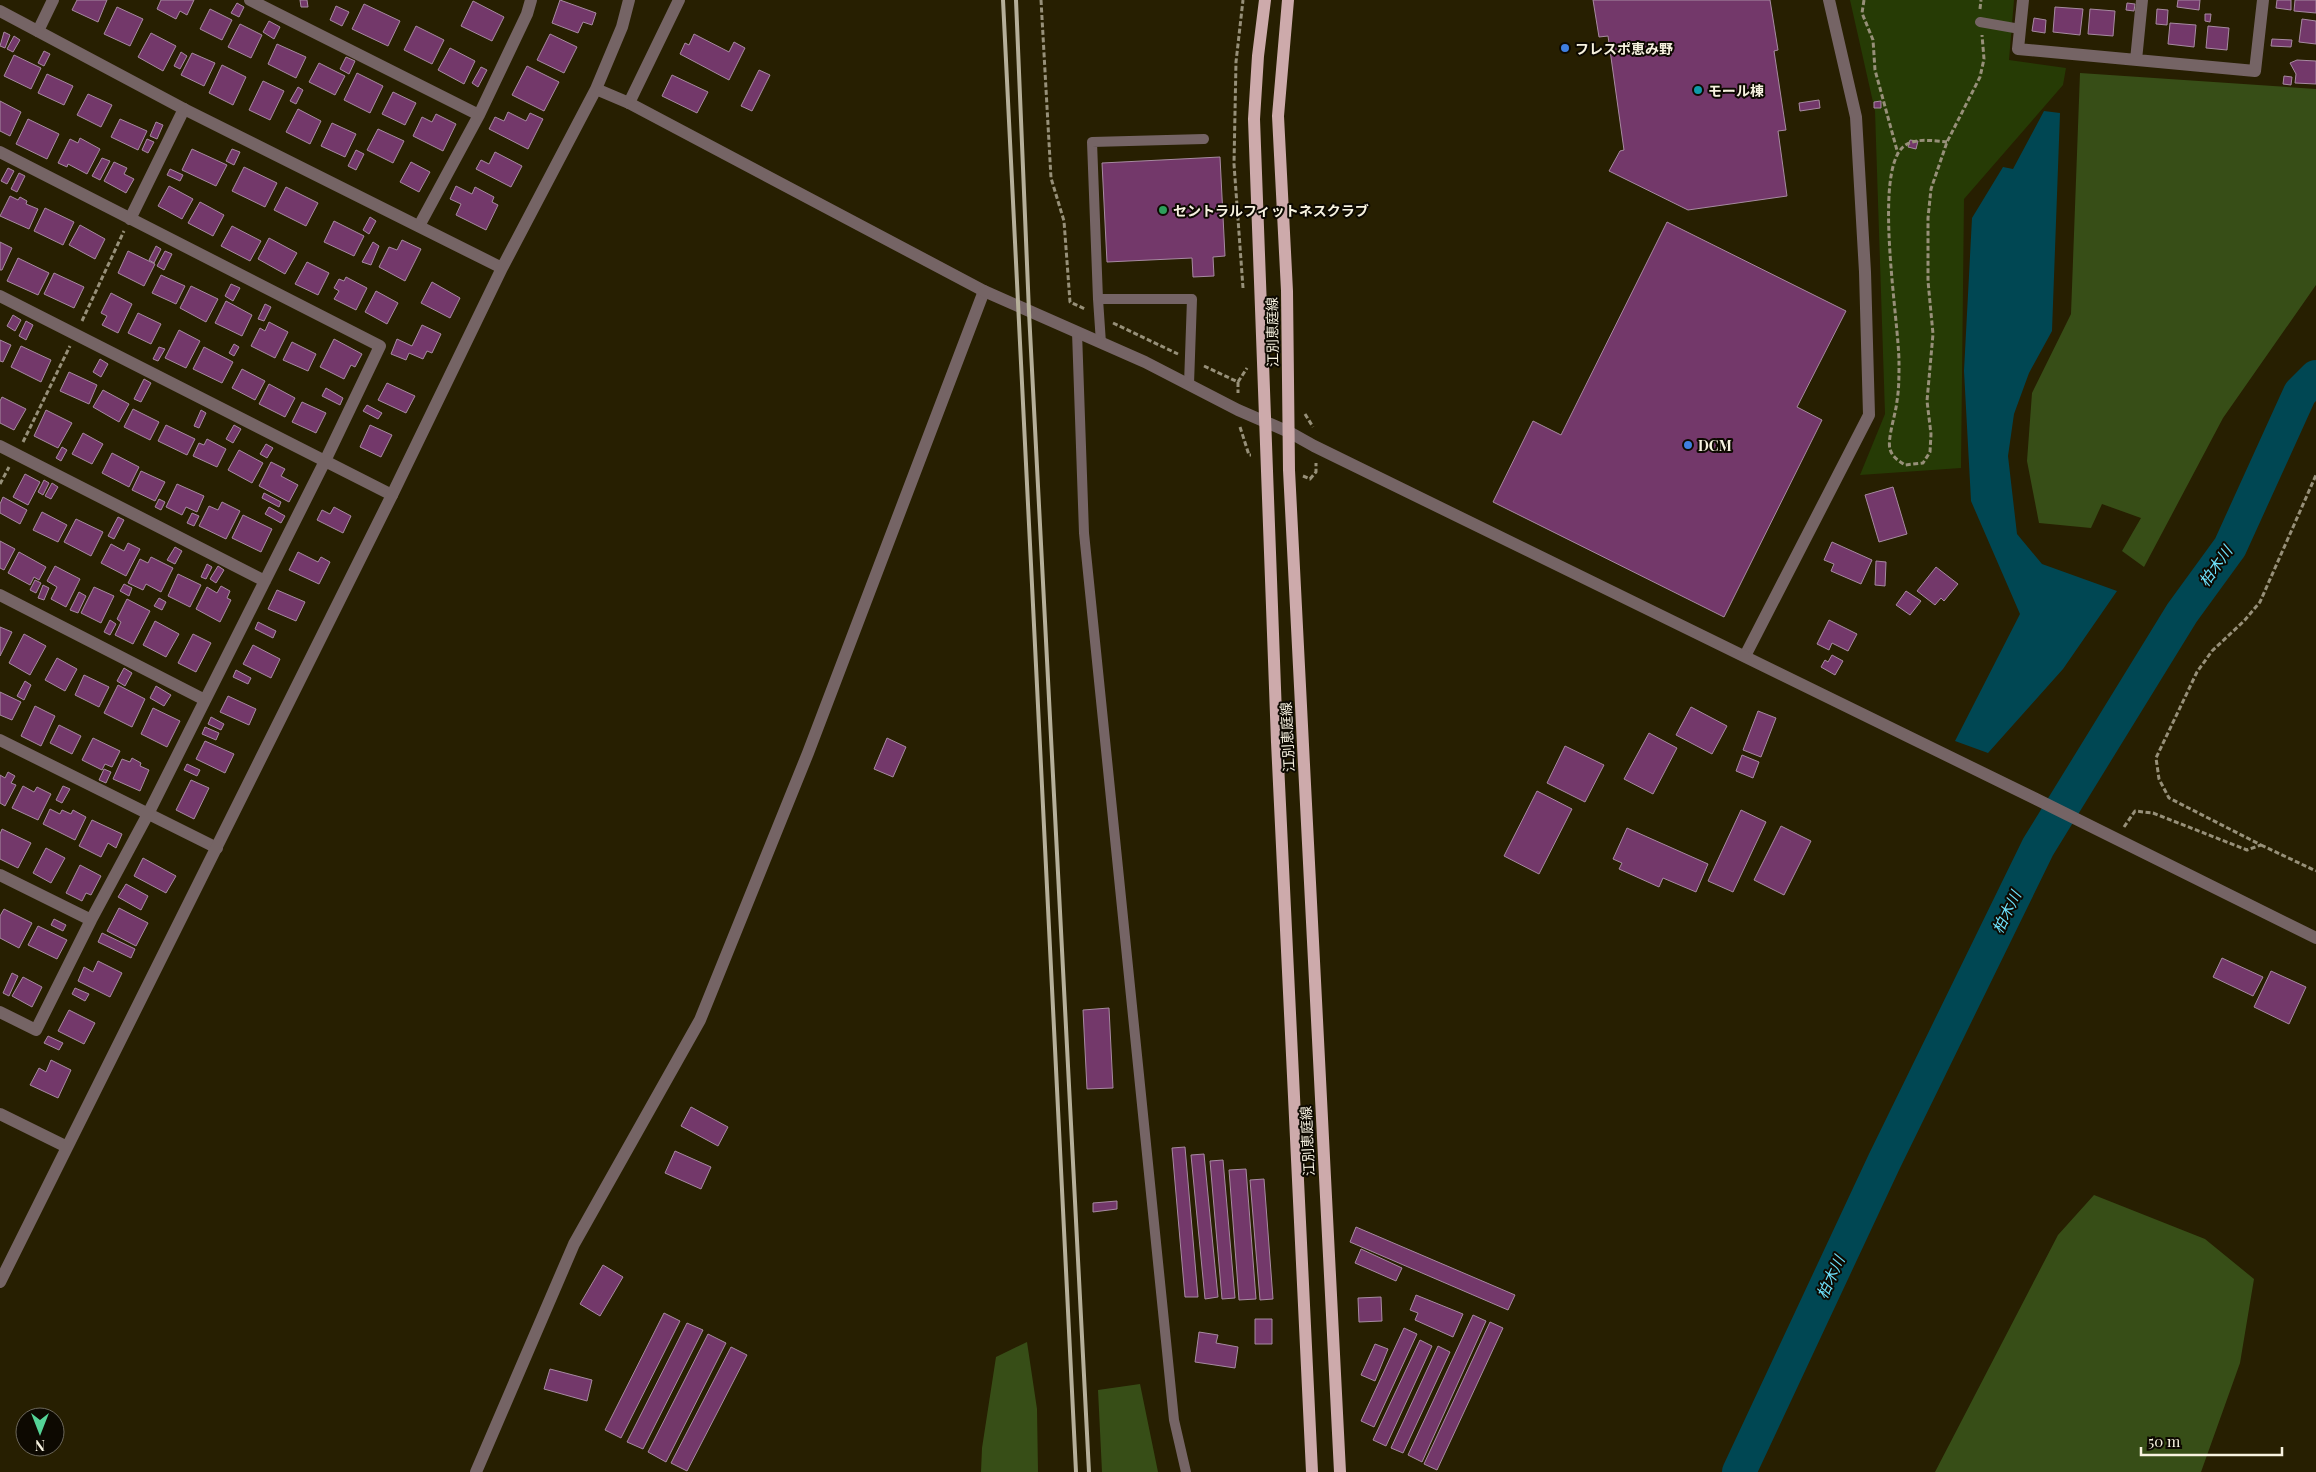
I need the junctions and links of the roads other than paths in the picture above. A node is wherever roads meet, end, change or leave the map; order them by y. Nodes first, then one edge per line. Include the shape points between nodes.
1 (53, 0) edge
2 (250, 0) edge
3 (531, 0) edge
4 (629, 0) edge
5 (679, 0) edge
6 (1266, 0) edge
7 (1288, 0) edge
8 (1829, 0) edge
9 (2023, 0) edge
10 (2142, 0) edge
11 (2262, 0) edge
12 (0, 11) edge
13 (1980, 22) road end
14 (2020, 29) junction
15 (38, 31) junction
16 (2136, 60) junction
17 (596, 89) junction
18 (629, 103) junction
19 (184, 109) junction
20 (479, 115) junction
21 (1204, 139) dead end
22 (0, 152) edge
23 (130, 219) junction
24 (418, 226) junction
25 (502, 268) junction
26 (984, 291) junction
27 (0, 296) edge
28 (1098, 299) junction
29 (1077, 332) junction
30 (1101, 342) junction
31 (1189, 384) junction
32 (1265, 420) junction
33 (1289, 432) junction
34 (0, 446) edge
35 (325, 462) junction
36 (392, 494) junction
37 (265, 581) junction
38 (0, 595) edge
39 (1744, 656) junction
40 (205, 700) junction
41 (0, 740) edge
42 (148, 814) junction
43 (217, 848) junction
44 (0, 875) edge
45 (91, 920) junction
46 (2316, 938) edge
47 (0, 1012) edge
48 (0, 1114) edge
49 (67, 1147) junction
50 (0, 1282) edge
51 (476, 1472) edge
52 (1186, 1472) edge
53 (1312, 1472) edge
54 (1340, 1472) edge

1 - 15 street
2 - 20 street
3 - 20 street
4 - 17 street via 622,27
5 - 18 street
6 - 32 main road, 江別恵庭線 via 1254,119
7 - 33 main road, 江別恵庭線 via 1278,116 1287,284
8 - 39 street via 1856,117 1869,415
9 - 14 street
10 - 16 street
11 - 16 street via 2255,71
12 - 15 street
13 - 14 lane
14 - 16 street via 2018,49
15 - 19 street
17 - 18 street
17 - 25 street
18 - 26 street
19 - 23 street
19 - 24 street
20 - 24 street
21 - 28 lane via 1092,142
22 - 23 street
23 - 35 street via 380,346
24 - 25 street
25 - 36 street
26 - 29 street
26 - 51 street via 808,753 700,1020 574,1244
27 - 35 street
28 - 30 lane
28 - 31 lane via 1192,299
29 - 30 street
29 - 52 lane via 1084,533 1174,1420
30 - 31 street
31 - 32 street via 1238,410
32 - 33 street
32 - 53 main road, 江別恵庭線
33 - 39 street
33 - 54 main road, 江別恵庭線
34 - 37 street
35 - 36 street
35 - 37 street
36 - 43 street
37 - 40 street
38 - 40 street
39 - 46 street
40 - 42 street
41 - 42 street
42 - 43 street
42 - 45 street
43 - 49 street
44 - 45 street
45 - 47 street via 36,1030
48 - 49 street
49 - 50 street

